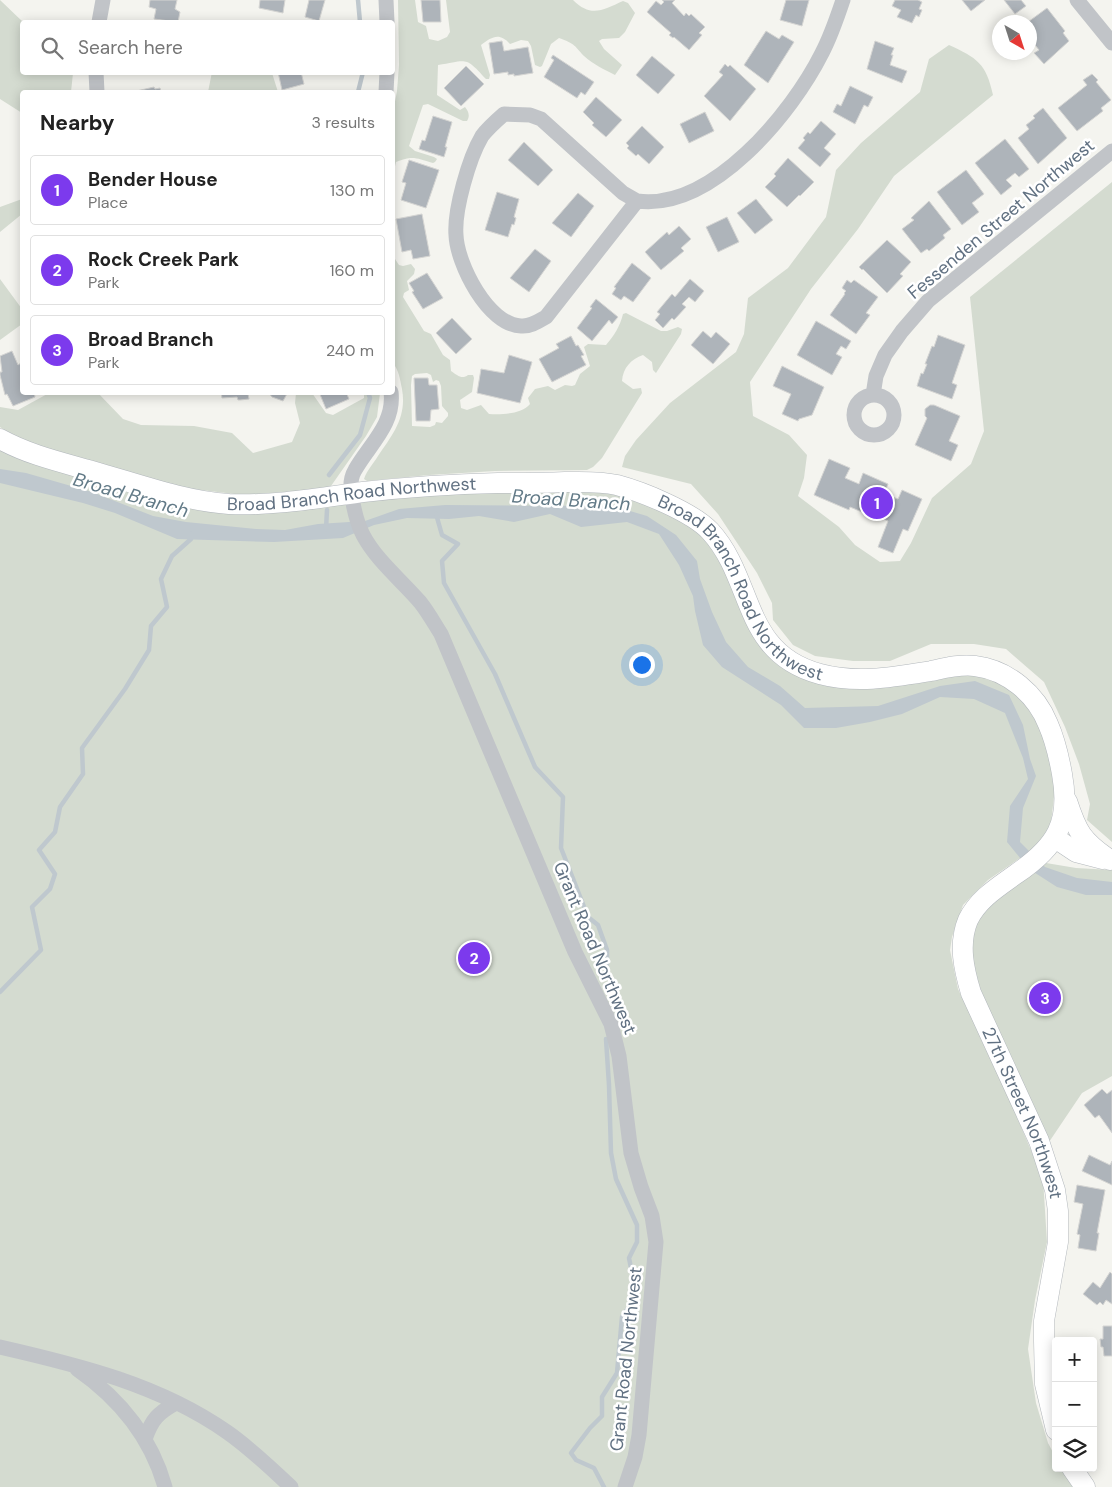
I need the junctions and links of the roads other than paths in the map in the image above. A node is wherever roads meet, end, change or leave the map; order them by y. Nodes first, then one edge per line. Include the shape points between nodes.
1 (104, 0) edge
2 (386, 0) edge
3 (843, 0) edge
4 (1077, 0) edge
5 (99, 20) edge
6 (387, 20) edge
7 (1112, 43) edge
8 (96, 75) edge
9 (387, 75) edge
10 (97, 90) edge
11 (386, 90) edge
12 (1112, 151) edge
13 (637, 201) junction
14 (391, 395) edge
15 (873, 395) dead end
16 (0, 439) edge
17 (351, 494) junction
18 (1065, 796) junction
19 (1055, 838) junction
20 (1111, 860) edge
21 (0, 1347) edge
22 (70, 1364) junction
23 (176, 1403) junction
24 (1055, 1427) edge
25 (144, 1439) junction
26 (1075, 1472) edge
27 (165, 1487) edge
28 (291, 1487) edge
29 (625, 1487) edge
30 (1085, 1487) edge

1 - 5 street
2 - 6 street
3 - 13 street via 812,71 762,138 702,186 666,200
4 - 7 street
8 - 10 street
9 - 11 street
12 - 15 street, Fessenden Street Northwest via 928,301 886,355 876,376
13 - 13 street via 546,317 522,327 493,313 482,299 458,250 455,221 473,156 482,136 504,114 541,119 623,193
14 - 17 street via 383,430 354,471
16 - 17 main road, Broad Branch Road Northwest via 50,459 203,501 264,504
17 - 18 main road, Broad Branch Road Northwest via 466,484 596,482 624,487 678,509 700,522 714,536 765,636 780,654 799,666 824,675 869,679 976,666 1014,681 1032,697 1046,719 1059,757
17 - 29 street, Grant Road Northwest via 363,535 421,603 440,634 575,952 614,1033 631,1154 652,1216 656,1242 639,1435
18 - 19 main road, Broad Branch Road Northwest via 1064,817
18 - 20 main road via 1083,838
19 - 20 main road via 1076,852
19 - 24 main road, 27th Street Northwest via 1031,863 992,891 976,908 964,934 963,953 971,994 1036,1134 1055,1190 1058,1242 1046,1308 1044,1341 1045,1384
21 - 22 street
22 - 23 street via 120,1379
22 - 25 street via 117,1402
23 - 25 street via 157,1415
23 - 28 street via 233,1436
25 - 27 street
26 - 30 main road

